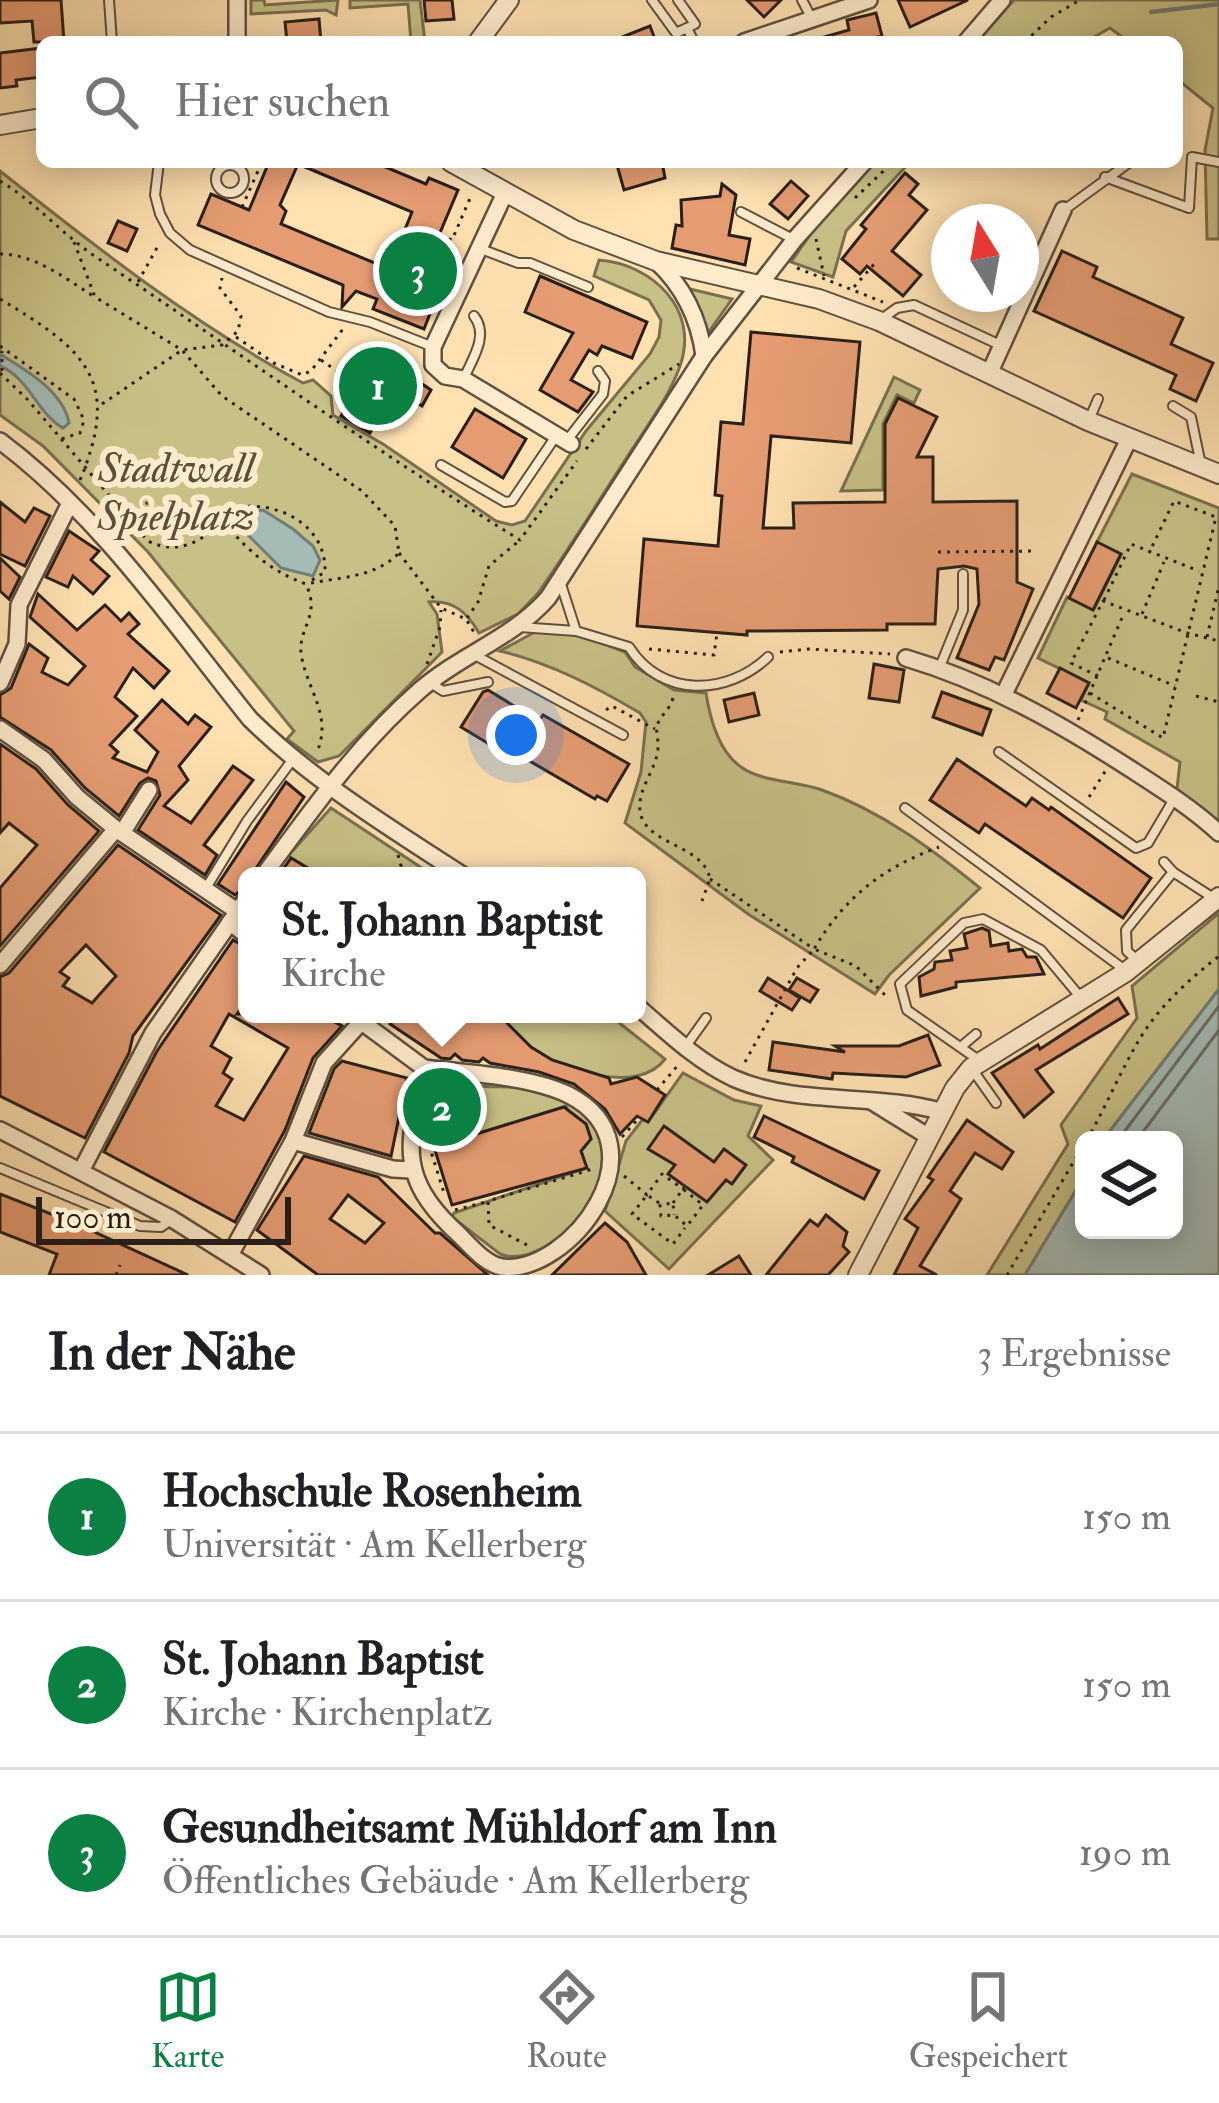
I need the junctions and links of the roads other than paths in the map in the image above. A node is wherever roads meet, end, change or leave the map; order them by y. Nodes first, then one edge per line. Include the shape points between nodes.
1 (109, 0) edge
2 (237, 0) edge
3 (509, 0) edge
4 (652, 0) edge
5 (678, 0) edge
6 (802, 0) edge
7 (868, 0) edge
8 (1002, 0) edge
9 (812, 20) junction
10 (687, 28) junction
11 (112, 36) edge
12 (236, 36) edge
13 (482, 36) edge
14 (691, 36) edge
15 (763, 36) edge
16 (971, 36) edge
17 (36, 119) edge
18 (0, 125) edge
19 (1183, 155) edge
20 (1192, 158) junction
21 (1219, 162) edge
22 (159, 168) edge
23 (462, 168) edge
24 (859, 168) edge
25 (1120, 168) edge
26 (1105, 177) junction
27 (505, 194) junction
28 (1063, 211) joint
29 (741, 212) dead end
30 (794, 239) junction
31 (480, 248) junction
32 (656, 261) junction
33 (761, 284) junction
34 (588, 287) dead end
35 (474, 316) dead end
36 (879, 321) junction
37 (1001, 346) junction
38 (433, 347) junction
39 (704, 356) junction
40 (598, 371) dead end
41 (989, 374) junction
42 (464, 379) junction
43 (1098, 399) dead end
44 (1173, 406) dead end
45 (1088, 421) junction
46 (1130, 439) junction
47 (564, 440) junction
48 (0, 441) edge
49 (441, 464) dead end
50 (1210, 471) edge
51 (70, 503) junction
52 (963, 574) dead end
53 (560, 580) junction
54 (515, 627) junction
55 (576, 631) junction
56 (476, 650) junction
57 (768, 657) road end
58 (906, 658) road end
59 (939, 669) junction
60 (488, 682) dead end
61 (0, 683) edge
62 (425, 686) junction
63 (1004, 694) junction
64 (0, 729) edge
65 (623, 734) dead end
66 (999, 752) dead end
67 (300, 764) junction
68 (330, 785) junction
69 (149, 790) dead end
70 (1175, 798) junction
71 (905, 808) dead end
72 (119, 831) junction
73 (1219, 833) edge
74 (1164, 862) dead end
75 (270, 867) edge
76 (451, 867) edge
77 (1173, 872) junction
78 (205, 889) junction
79 (1217, 898) edge
80 (238, 910) edge
81 (0, 965) edge
82 (1132, 967) junction
83 (1083, 1000) junction
84 (646, 1014) edge
85 (706, 1018) dead end
86 (353, 1023) edge
87 (363, 1023) edge
88 (976, 1034) dead end
89 (963, 1045) junction
90 (687, 1049) junction
91 (976, 1065) junction
92 (424, 1068) junction
93 (869, 1099) junction
94 (996, 1103) dead end
95 (943, 1112) junction
96 (0, 1130) edge
97 (929, 1137) junction
98 (293, 1141) junction
99 (0, 1168) edge
100 (411, 1170) junction
101 (81, 1171) junction
102 (172, 1219) junction
103 (230, 1255) junction
104 (495, 1269) edge
105 (261, 1275) edge
106 (858, 1275) edge

1 - 11 lane
2 - 12 street
3 - 13 street
4 - 10 lane via 676,33
5 - 10 lane via 695,24
6 - 9 lane
7 - 9 street
8 - 16 street
9 - 15 street
10 - 14 lane
17 - 18 street
19 - 20 lane
20 - 21 lane
20 - 26 lane via 1189,208
22 - 38 lane via 155,196 170,233 190,250 329,312
23 - 27 street
24 - 30 street
25 - 26 lane
26 - 28 lane
27 - 31 street
27 - 32 street
28 - 37 street
29 - 30 lane
30 - 33 street
31 - 34 lane
31 - 38 street
32 - 33 street
32 - 39 street via 691,307
33 - 36 street
33 - 39 street
35 - 42 lane via 482,328
36 - 37 lane via 914,305
36 - 41 street
37 - 41 street
38 - 42 street via 437,371
39 - 53 street
40 - 47 lane via 603,394
41 - 45 street
42 - 47 street
43 - 45 lane
44 - 50 lane via 1191,417
45 - 46 street
46 - 50 street
46 - 63 street
47 - 49 lane via 512,502
48 - 51 street
51 - 61 street via 19,605 17,644
51 - 67 street via 250,719
52 - 59 lane via 963,610
53 - 54 street
53 - 55 lane
54 - 55 lane
54 - 56 street
55 - 57 lane via 629,646 657,674 699,687 743,677
56 - 62 street
56 - 65 lane
58 - 59 street
59 - 63 street
60 - 62 lane via 443,691
62 - 68 street
63 - 70 street
64 - 72 street
66 - 70 lane via 1136,848 1148,843
67 - 68 street
67 - 78 lane via 247,821
68 - 75 street
68 - 76 street
69 - 72 street
70 - 73 street
71 - 82 lane
72 - 78 street
72 - 81 street
74 - 77 lane
77 - 79 lane
77 - 82 lane via 1126,930
78 - 80 street
79 - 82 street
80 - 101 street via 153,1033
82 - 83 street
83 - 89 lane via 1041,950 983,920 964,923 903,978 903,1005
83 - 91 street
84 - 90 street
85 - 90 lane
86 - 98 street via 324,1064
87 - 92 street
88 - 89 lane
89 - 91 lane
90 - 93 street via 736,1079
91 - 94 lane
91 - 95 street
92 - 100 street
92 - 104 street via 568,1095 609,1141 613,1170 588,1220 539,1259
93 - 95 street
93 - 97 street
95 - 97 street
96 - 101 street
97 - 106 street
98 - 100 street
98 - 103 street
99 - 102 lane via 140,1226
100 - 104 street via 434,1210
101 - 102 street
102 - 103 street
103 - 105 street

